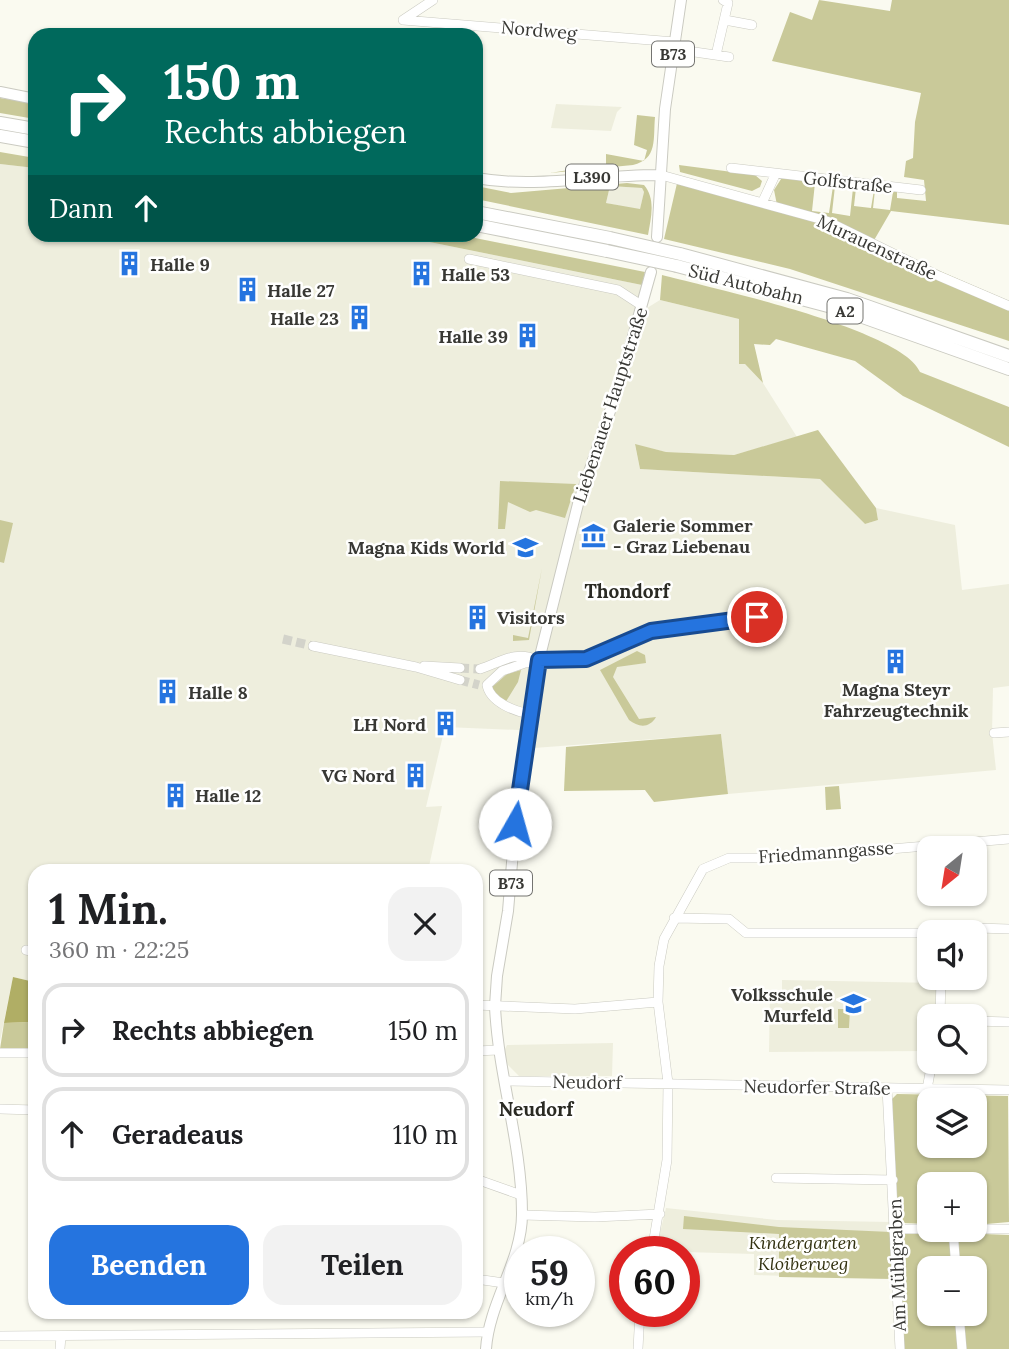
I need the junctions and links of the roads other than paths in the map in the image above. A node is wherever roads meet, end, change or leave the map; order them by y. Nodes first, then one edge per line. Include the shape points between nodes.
1 (433, 0) edge
2 (681, 0) edge
3 (723, 0) edge
4 (725, 20) junction
5 (752, 24) dead end
6 (675, 46) junction
7 (716, 55) junction
8 (729, 57) dead end
9 (0, 92) edge
10 (28, 98) edge
11 (0, 123) edge
12 (28, 128) edge
13 (0, 136) edge
14 (28, 141) edge
15 (731, 168) dead end
16 (661, 175) junction
17 (775, 175) junction
18 (483, 179) edge
19 (921, 190) dead end
20 (763, 201) junction
21 (483, 214) edge
22 (483, 226) edge
23 (657, 237) dead end
24 (609, 245) junction
25 (469, 259) dead end
26 (679, 260) junction
27 (651, 272) dead end
28 (642, 305) junction
29 (1009, 306) edge
30 (1009, 356) edge
31 (1009, 369) edge
32 (757, 617) dead end
33 (313, 646) tunnel mouth
34 (539, 660) junction
35 (416, 667) junction
36 (460, 668) tunnel mouth
37 (480, 669) tunnel mouth
38 (460, 680) tunnel mouth
39 (529, 713) junction
40 (1009, 732) edge
41 (994, 733) dead end
42 (1009, 839) edge
43 (674, 918) junction
44 (987, 928) edge
45 (1009, 929) edge
46 (917, 933) edge
47 (658, 1002) junction
48 (483, 1005) edge
49 (495, 1006) junction
50 (987, 1021) edge
51 (1009, 1022) edge
52 (498, 1050) junction
53 (483, 1051) edge
54 (0, 1052) edge
55 (28, 1053) edge
56 (506, 1081) junction
57 (668, 1083) junction
58 (887, 1088) junction
59 (917, 1089) edge
60 (987, 1090) edge
61 (1009, 1090) edge
62 (0, 1109) edge
63 (28, 1110) edge
64 (776, 1178) dead end
65 (893, 1180) junction
66 (483, 1184) edge
67 (521, 1195) junction
68 (660, 1214) junction
69 (522, 1215) junction
70 (896, 1229) junction
71 (917, 1229) edge
72 (987, 1229) edge
73 (1009, 1229) edge
74 (520, 1236) edge
75 (655, 1236) edge
76 (483, 1280) edge
77 (504, 1283) joint
78 (960, 1326) edge
79 (639, 1327) edge
80 (488, 1332) junction
81 (0, 1336) edge
82 (61, 1336) junction
83 (60, 1349) edge
84 (486, 1349) edge
85 (638, 1349) edge
86 (900, 1349) edge
87 (961, 1349) edge

1 - 6 street, Nordweg via 403,20
2 - 6 main road, B73
3 - 4 street via 728,3
4 - 5 street
4 - 7 street
6 - 7 street, Nordweg
6 - 16 main road, B73
7 - 8 street, Nordweg
9 - 10 main road
11 - 12 highway
13 - 14 highway
15 - 17 street, Golfstraße
16 - 18 main road, L390 via 523,184
16 - 20 street, Murauenstraße
16 - 23 main road, B73
17 - 19 street, Golfstraße
17 - 20 street
20 - 29 street, Murauenstraße via 837,225
21 - 24 highway, Süd Autobahn / A2
22 - 24 highway, Süd Autobahn / A2
24 - 26 highway, Süd Autobahn / A2, bridge
25 - 28 street via 618,290
26 - 30 highway, Süd Autobahn / A2 via 847,299
26 - 31 highway, Süd Autobahn / A2 via 843,310
27 - 28 main road, Liebenauer Hauptstraße / B73
28 - 34 main road, Liebenauer Hauptstraße / B73 via 578,504
32 - 34 street via 655,630 590,658
33 - 35 street
34 - 37 street via 514,655
34 - 39 main road, Liebenauer Hauptstraße / B73
34 - 39 street via 512,666 483,685 508,708
35 - 36 street
35 - 38 street
39 - 49 main road, Liebenauer Hauptstraße / B73
40 - 41 street
42 - 43 street, Friedmanngasse via 784,858 729,858 703,869
43 - 46 street via 729,919 746,933
43 - 47 street via 664,939
44 - 45 street
47 - 49 street via 575,1009
47 - 57 street
48 - 49 street
49 - 52 main road, Liebenauer Hauptstraße / B73
50 - 51 street
52 - 53 street
52 - 56 main road, Liebenauer Hauptstraße / B73
54 - 55 street
56 - 57 street, Neudorf
56 - 67 main road, Liebenauer Hauptstraße / B73 via 516,1130
57 - 58 street, Neudorfer Straße
57 - 68 street via 667,1160
58 - 59 street, Neudorfer Straße
58 - 65 street, Am Mühlgraben
60 - 61 street, Neudorfer Straße
62 - 63 street
64 - 65 street, Am Mühlgraben
65 - 70 street, Am Mühlgraben
66 - 67 street
67 - 69 main road, Liebenauer Hauptstraße / B73
68 - 69 street
68 - 75 street
69 - 74 main road, Liebenauer Hauptstraße / B73
70 - 71 street
70 - 86 street, Am Mühlgraben
72 - 73 street
76 - 77 street
77 - 80 main road, Liebenauer Hauptstraße / B73
78 - 87 street
79 - 85 street
80 - 82 street
80 - 84 main road, Liebenauer Hauptstraße / B73
81 - 82 street
82 - 83 street

